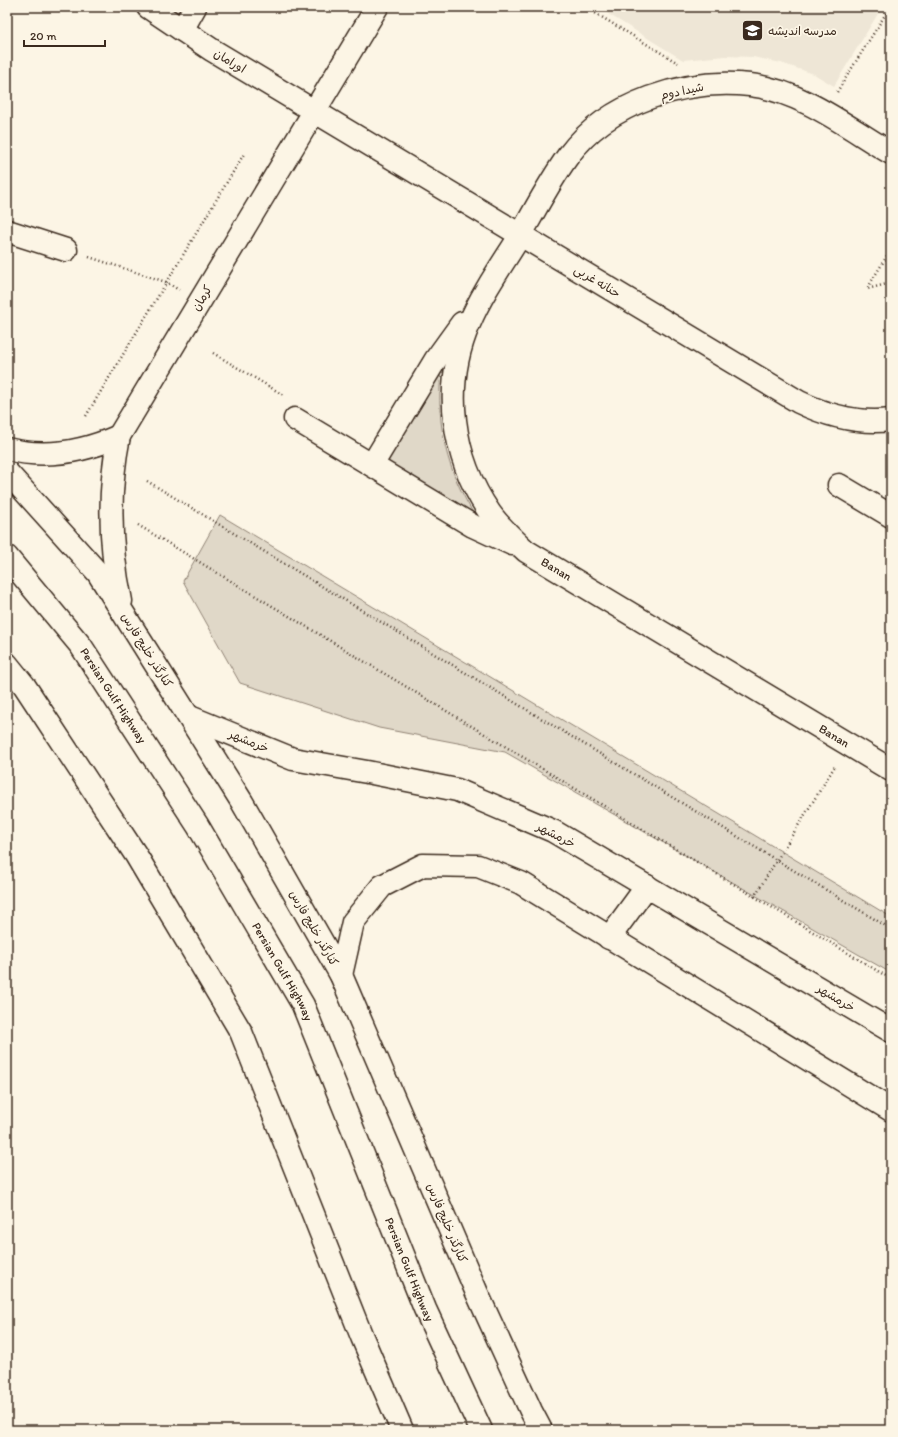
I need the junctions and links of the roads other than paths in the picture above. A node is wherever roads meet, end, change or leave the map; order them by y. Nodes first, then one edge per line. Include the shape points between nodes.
1 (148, 7) edge
2 (196, 7) edge
3 (377, 7) edge
4 (182, 30) junction
5 (314, 111) junction
6 (891, 153) edge
7 (7, 231) edge
8 (520, 235) junction
9 (66, 250) road end
10 (485, 293) junction
11 (295, 419) dead end
12 (891, 420) edge
13 (119, 436) junction
14 (7, 449) edge
15 (372, 465) junction
16 (7, 472) edge
17 (839, 485) dead end
18 (891, 516) edge
19 (526, 551) junction
20 (7, 557) edge
21 (124, 614) junction
22 (7, 664) edge
23 (190, 717) junction
24 (891, 770) edge
25 (647, 886) junction
26 (609, 938) junction
27 (341, 975) junction
28 (891, 1031) edge
29 (891, 1110) edge
30 (402, 1430) edge
31 (481, 1430) edge
32 (542, 1430) edge

1 - 4 main road, اورامان
2 - 4 main road
3 - 5 main road, کرمان
4 - 5 main road, اورامان
5 - 8 main road, حنانه غربی
5 - 13 main road, کرمان
6 - 8 main road, شیدا دوم via 800,99 775,90 725,84 675,90 628,107 587,136 569,156
7 - 9 main road
8 - 10 main road, Banan
8 - 12 main road, حنانه غربی via 798,402 815,410 850,419
10 - 15 main road via 436,358
10 - 19 main road, Banan via 469,324 461,347 455,372 454,422 466,470 477,493 506,533
11 - 15 main road
13 - 14 main road via 101,444 62,453 40,454
13 - 21 main road, کرمان via 112,481 111,527 116,578
15 - 19 main road via 473,526
16 - 21 main road, کنارگذر خلیج فارس via 98,573
17 - 18 main road
19 - 24 main road, Banan
20 - 31 main road, Persian Gulf Highway via 85,652 198,826 302,1005 424,1309
21 - 23 main road, کنارگذر خلیج فارس
22 - 30 main road via 24,685 136,855 241,1032 362,1337
23 - 25 main road, خرمشهر via 293,759 457,790 553,832
23 - 27 main road, کنارگذر خلیج فارس
25 - 26 main road
25 - 28 main road, خرمشهر
26 - 27 main road via 521,883 478,866 423,865 382,886 353,922
26 - 29 main road
27 - 32 main road, کنارگذر خلیج فارس via 477,1293

